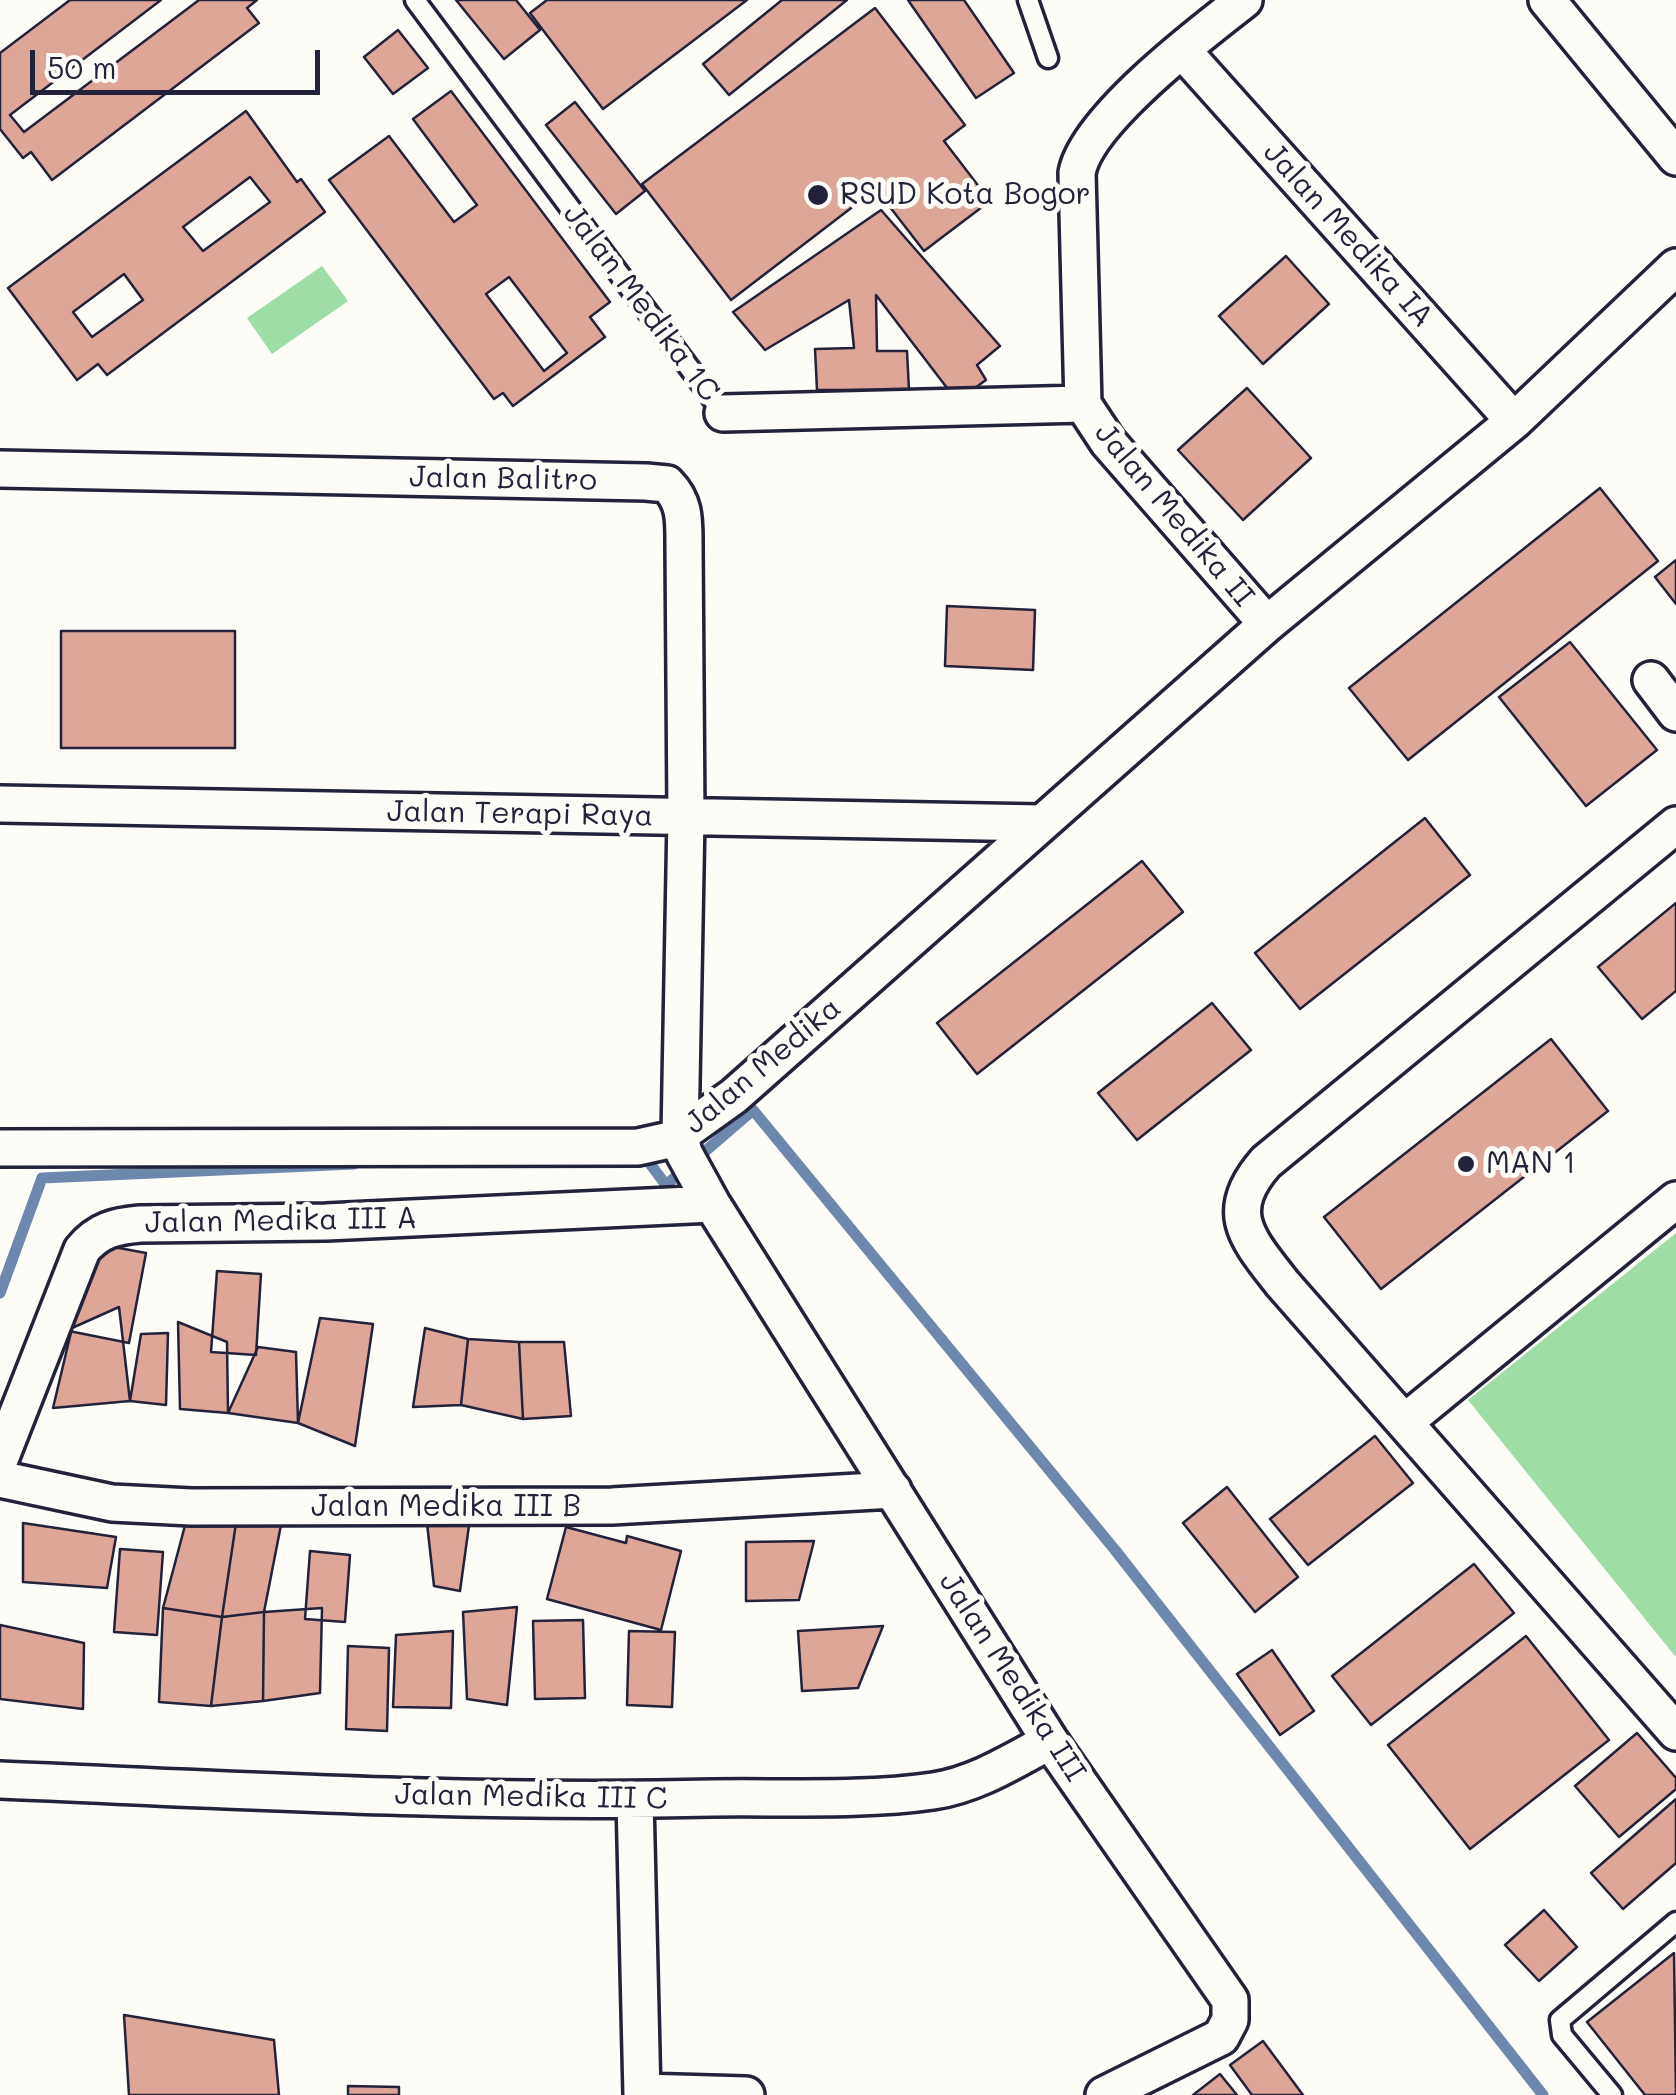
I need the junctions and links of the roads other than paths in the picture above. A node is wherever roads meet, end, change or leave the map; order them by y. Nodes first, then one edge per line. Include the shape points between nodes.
1 (415, 0) edge
2 (1028, 0) edge
3 (1244, 0) edge
4 (1546, 0) edge
5 (1182, 50) junction
6 (1048, 58) dead end
7 (1676, 157) edge
8 (1676, 267) edge
9 (1083, 404) junction
10 (722, 413) joint
11 (1514, 421) junction
12 (0, 469) edge
13 (1267, 624) junction
14 (1651, 680) dead end
15 (1676, 712) edge
16 (0, 804) edge
17 (686, 817) junction
18 (1041, 823) junction
19 (1676, 825) edge
20 (0, 1148) edge
21 (693, 1167) junction
22 (1676, 1200) edge
23 (1406, 1422) junction
24 (0, 1460) edge
25 (0, 1479) edge
26 (894, 1490) junction
27 (1676, 1732) edge
28 (1050, 1741) junction
29 (0, 1780) edge
30 (635, 1800) junction
31 (1676, 1922) edge
32 (642, 2093) edge
33 (746, 2095) edge
34 (1104, 2095) edge
35 (1612, 2095) edge

1 - 10 lane, Jalan Medika 1C
2 - 6 lane
3 - 5 street
4 - 7 street
5 - 9 street via 1096,132 1078,162
5 - 11 street, Jalan Medika IA
8 - 11 street, Jalan Medika
9 - 10 street, Jalan Medika 1C
9 - 13 street, Jalan Medika II via 1108,442
11 - 13 street, Jalan Medika
12 - 17 street, Jalan Balitro via 667,484 684,510
13 - 18 street, Jalan Medika
14 - 15 street
16 - 17 street, Jalan Terapi Raya
17 - 18 street, Jalan Terapi Raya
17 - 21 street
18 - 21 street, Jalan Medika via 734,1096
19 - 23 street via 1266,1162 1244,1192 1241,1215 1254,1246
20 - 21 street, Jalan Medika via 655,1146
21 - 24 street, Jalan Medika III A via 326,1222 140,1224 102,1232 82,1250
21 - 26 street, Jalan Medika III
22 - 23 street
23 - 27 street
25 - 26 street, Jalan Medika III B via 112,1503 191,1507 612,1506
26 - 28 street, Jalan Medika III
28 - 30 street, Jalan Medika III C via 979,1778 935,1791
28 - 34 street, Jalan Medika III via 1224,1990 1232,2011 1211,2044
29 - 30 street, Jalan Medika III C
30 - 32 street
31 - 35 lane via 1560,2020 1562,2036
32 - 33 street

